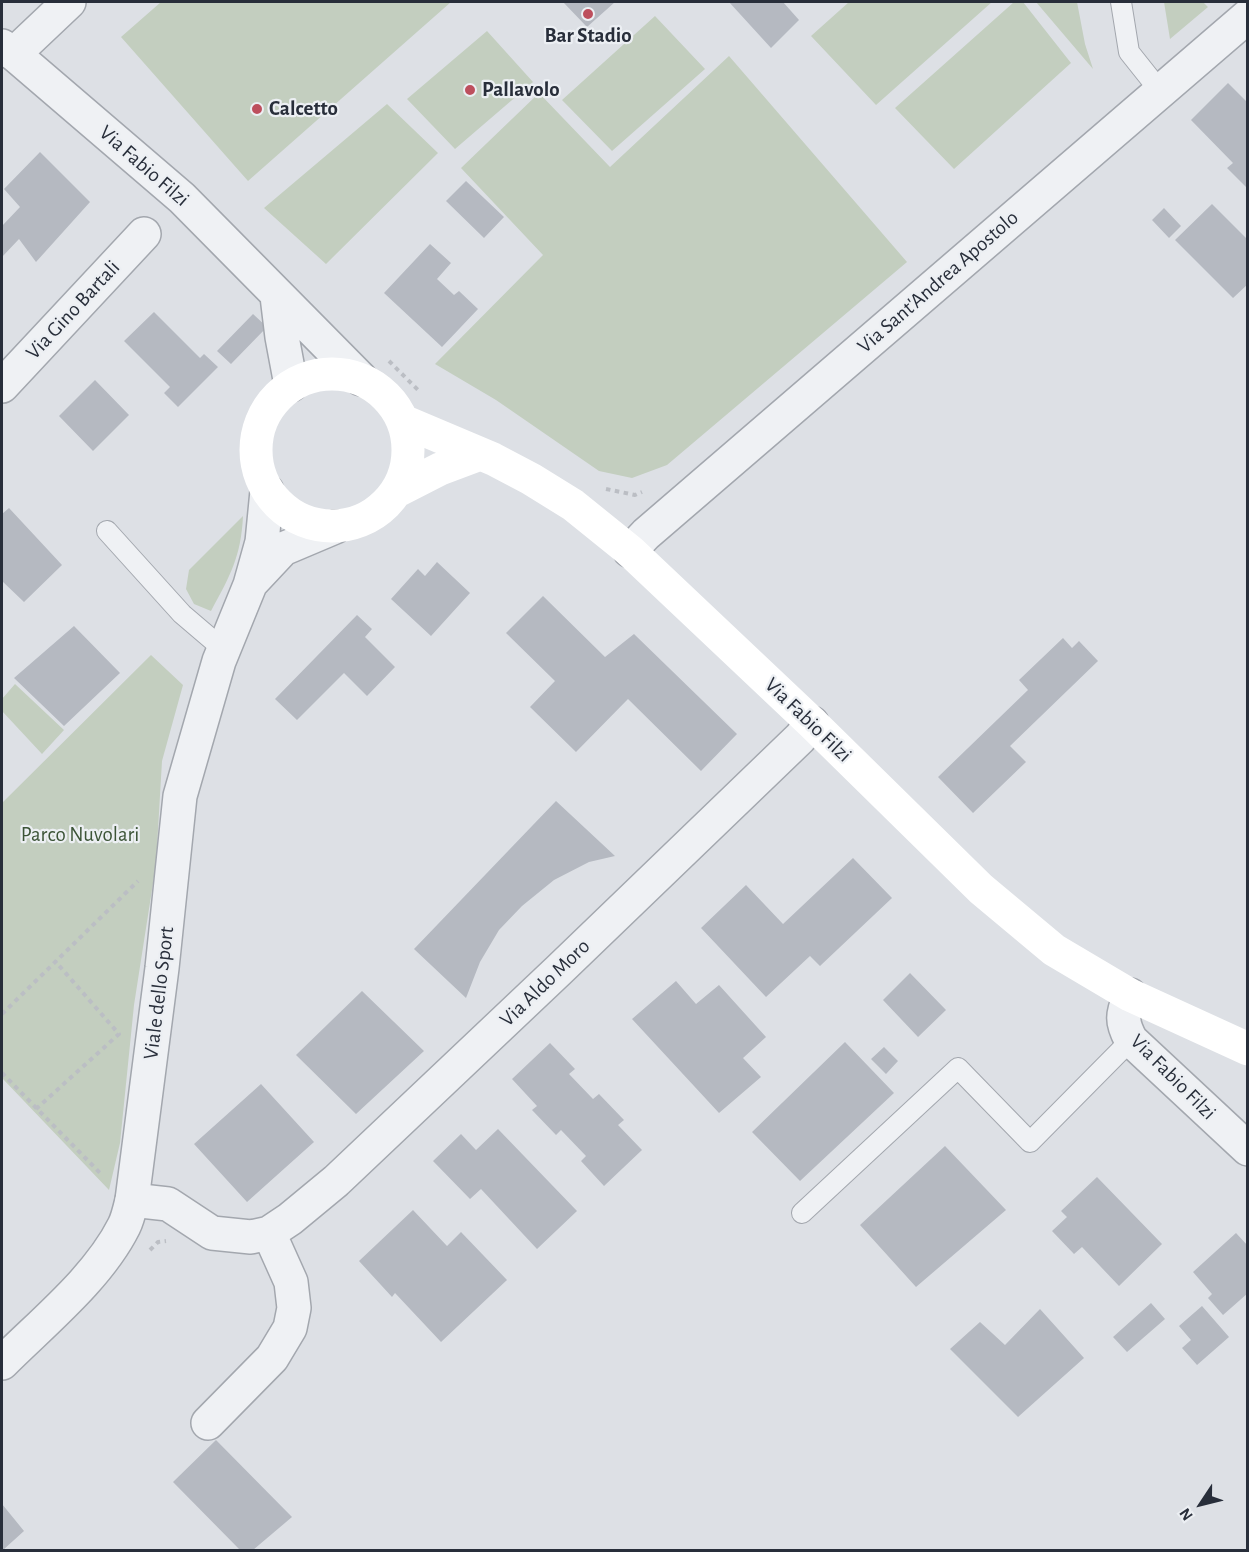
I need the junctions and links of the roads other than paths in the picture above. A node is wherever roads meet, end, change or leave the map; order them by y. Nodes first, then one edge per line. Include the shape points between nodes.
1 (69, 2) edge
2 (1121, 2) edge
3 (1242, 31) edge
4 (8, 50) edge
5 (1160, 91) junction
6 (144, 234) dead end
7 (277, 296) junction
8 (361, 379) junction
9 (291, 385) junction
10 (2, 386) edge
11 (403, 421) junction
12 (480, 454) junction
13 (267, 491) junction
14 (397, 491) junction
15 (334, 527) junction
16 (107, 531) dead end
17 (630, 551) junction
18 (250, 585) junction
19 (224, 649) junction
20 (812, 723) junction
21 (1130, 995) junction
22 (1131, 1040) junction
23 (1248, 1048) edge
24 (1248, 1149) edge
25 (120, 1190) junction
26 (802, 1213) dead end
27 (269, 1233) junction
28 (2, 1363) edge
29 (208, 1423) dead end

1 - 4 street
2 - 5 lane via 1129,52
3 - 5 street, Via Sant'Andrea Apostolo
4 - 7 street, Via Fabio Filzi via 182,198
5 - 17 street, Via Sant'Andrea Apostolo
6 - 10 street, Via Gino Bartali
7 - 8 street, Via Fabio Filzi
7 - 9 street
8 - 9 main road, Via Fabio Filzi via 338,373 321,374
8 - 11 main road, Via Fabio Filzi via 393,403
9 - 13 main road, Via Fabio Filzi via 272,401 261,421 255,445 258,469
11 - 12 main road, Via Fabio Filzi
11 - 14 main road, Via Fabio Filzi via 409,444 406,469
12 - 14 main road, Via Fabio Filzi via 440,468
12 - 17 main road, Via Fabio Filzi via 531,478 573,505
13 - 15 main road, Via Fabio Filzi via 285,511 309,523
13 - 18 street, Viale dello Sport via 262,542
14 - 15 main road, Via Fabio Filzi via 380,510 359,522
15 - 18 street, Viale dello Sport via 283,549
16 - 19 lane via 182,614
17 - 20 main road, Via Fabio Filzi
18 - 19 street, Viale dello Sport
19 - 25 street, Viale dello Sport via 180,796 162,969
20 - 21 main road, Via Fabio Filzi via 981,889 1054,950
20 - 27 street, Via Aldo Moro via 336,1181
21 - 22 street, Via Fabio Filzi via 1123,1025
21 - 23 main road, Via Fabio Filzi
22 - 24 street, Via Fabio Filzi
22 - 26 lane via 1030,1142 958,1068
25 - 27 street, Via Aldo Moro via 168,1204 212,1233 251,1237
25 - 28 street, Viale dello Sport via 125,1223 114,1244 93,1273
27 - 29 street via 291,1282 294,1308 290,1328 272,1358

